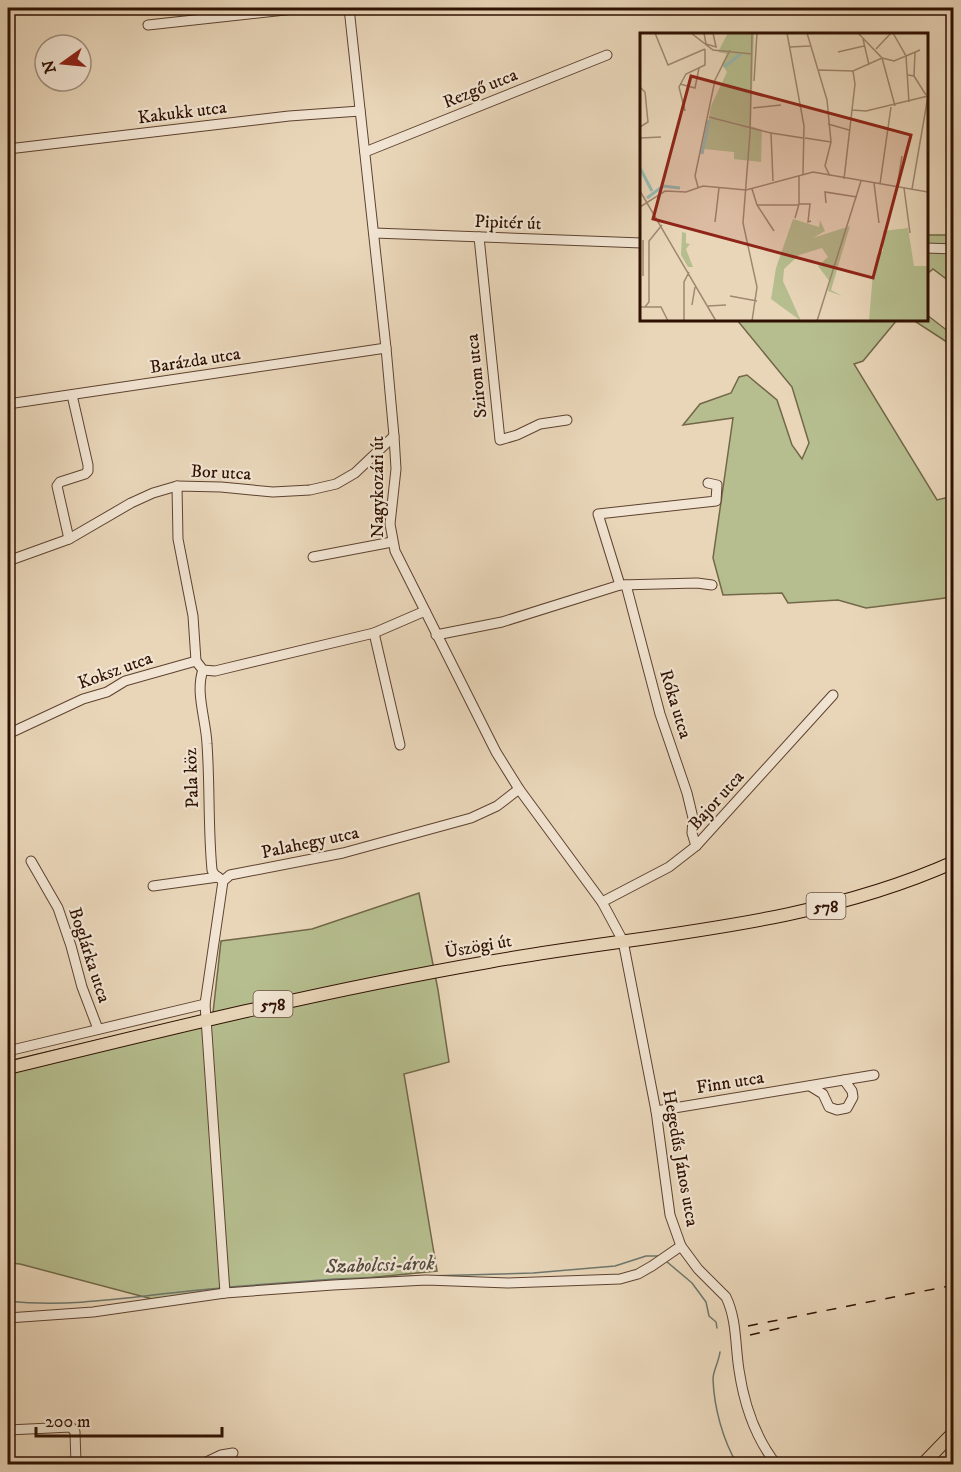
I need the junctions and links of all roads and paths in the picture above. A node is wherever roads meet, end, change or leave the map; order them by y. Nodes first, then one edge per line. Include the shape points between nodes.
1 (303, 8) edge
2 (349, 8) edge
3 (148, 25) dead end
4 (607, 55) dead end
5 (360, 111) junction
6 (8, 149) edge
7 (364, 152) junction
8 (374, 233) junction
9 (479, 237) junction
10 (640, 243) edge
11 (928, 248) edge
12 (954, 249) edge
13 (386, 348) junction
14 (72, 395) junction
15 (8, 404) edge
16 (567, 420) dead end
17 (394, 436) junction
18 (708, 483) dead end
19 (177, 486) junction
20 (69, 539) junction
21 (392, 542) junction
22 (313, 556) dead end
23 (8, 561) edge
24 (623, 585) junction
25 (711, 585) dead end
26 (425, 612) junction
27 (375, 633) junction
28 (436, 635) junction
29 (196, 661) junction
30 (203, 670) junction
31 (832, 694) dead end
32 (8, 734) edge
33 (400, 746) dead end
34 (519, 789) junction
35 (696, 846) junction
36 (30, 861) dead end
37 (954, 862) edge
38 (220, 879) junction
39 (153, 886) dead end
40 (602, 902) junction
41 (623, 941) junction
42 (205, 1004) junction
43 (206, 1019) junction
44 (98, 1029) junction
45 (8, 1051) edge
46 (8, 1068) edge
47 (874, 1075) dead end
48 (844, 1080) junction
49 (810, 1086) junction
50 (656, 1111) junction
51 (681, 1246) junction
52 (224, 1289) junction
53 (8, 1318) edge
54 (8, 1430) edge
55 (954, 1432) edge
56 (233, 1453) dead end
57 (76, 1464) edge
58 (202, 1464) edge
59 (776, 1464) edge
60 (923, 1464) edge

1 - 3 street
2 - 5 street, Nagykozári út
4 - 7 street, Rezgő utca
5 - 6 street, Kakukk utca
5 - 7 street, Nagykozári út
7 - 8 street, Nagykozári út
8 - 9 street, Pipitér út
8 - 13 street, Nagykozári út
9 - 10 street, Pipitér út
9 - 16 street, Szirom utca via 500,440 540,424
11 - 12 street
13 - 14 street, Barázda utca
13 - 17 street, Nagykozári út
14 - 15 street, Barázda utca
14 - 20 street via 88,471 57,486
17 - 19 street, Bor utca via 346,479 325,488 273,492
17 - 21 street, Nagykozári út
18 - 24 street, Róka utca via 717,485 716,501 598,514
19 - 20 street, Bor utca via 131,503
19 - 29 street via 178,539 193,616
20 - 23 street, Bor utca
21 - 22 street
21 - 26 street, Nagykozári út
24 - 25 street
24 - 28 street via 502,622
24 - 35 street, Róka utca via 687,793
26 - 27 street
26 - 28 street, Nagykozári út
27 - 30 street via 215,671
27 - 33 street
28 - 34 street, Nagykozári út
29 - 30 street
29 - 32 street, Koksz utca via 125,681
30 - 38 street, Pala köz via 200,685 207,741 209,838 213,870
31 - 35 street, Bajor utca
34 - 38 street, Palahegy utca via 497,806 471,818 343,853
34 - 40 street, Nagykozári út
35 - 40 street, Bajor utca via 669,867
36 - 44 street, Boglárka utca via 58,908
37 - 41 main road, Üszögi út / 578 via 893,886 775,918
38 - 39 street, Palahegy utca
38 - 42 street
40 - 41 street, Nagykozári út
41 - 43 main road, Üszögi út / 578 via 487,962
41 - 50 street, Hegedűs János utca
42 - 43 street
42 - 44 street
43 - 46 main road, Üszögi út / 578
43 - 52 street
44 - 45 street
47 - 48 street, Finn utca
48 - 49 street, Finn utca
48 - 49 street via 853,1097 847,1108 837,1110 829,1107 823,1094
49 - 50 street, Finn utca
50 - 51 street, Hegedűs János utca via 670,1215
51 - 52 street via 638,1274 620,1280 426,1280
51 - 59 street, Hegedűs János utca via 726,1297 733,1311 739,1370 754,1428
52 - 53 street via 93,1312
54 - 57 street via 72,1426
55 - 60 main road
56 - 58 street

